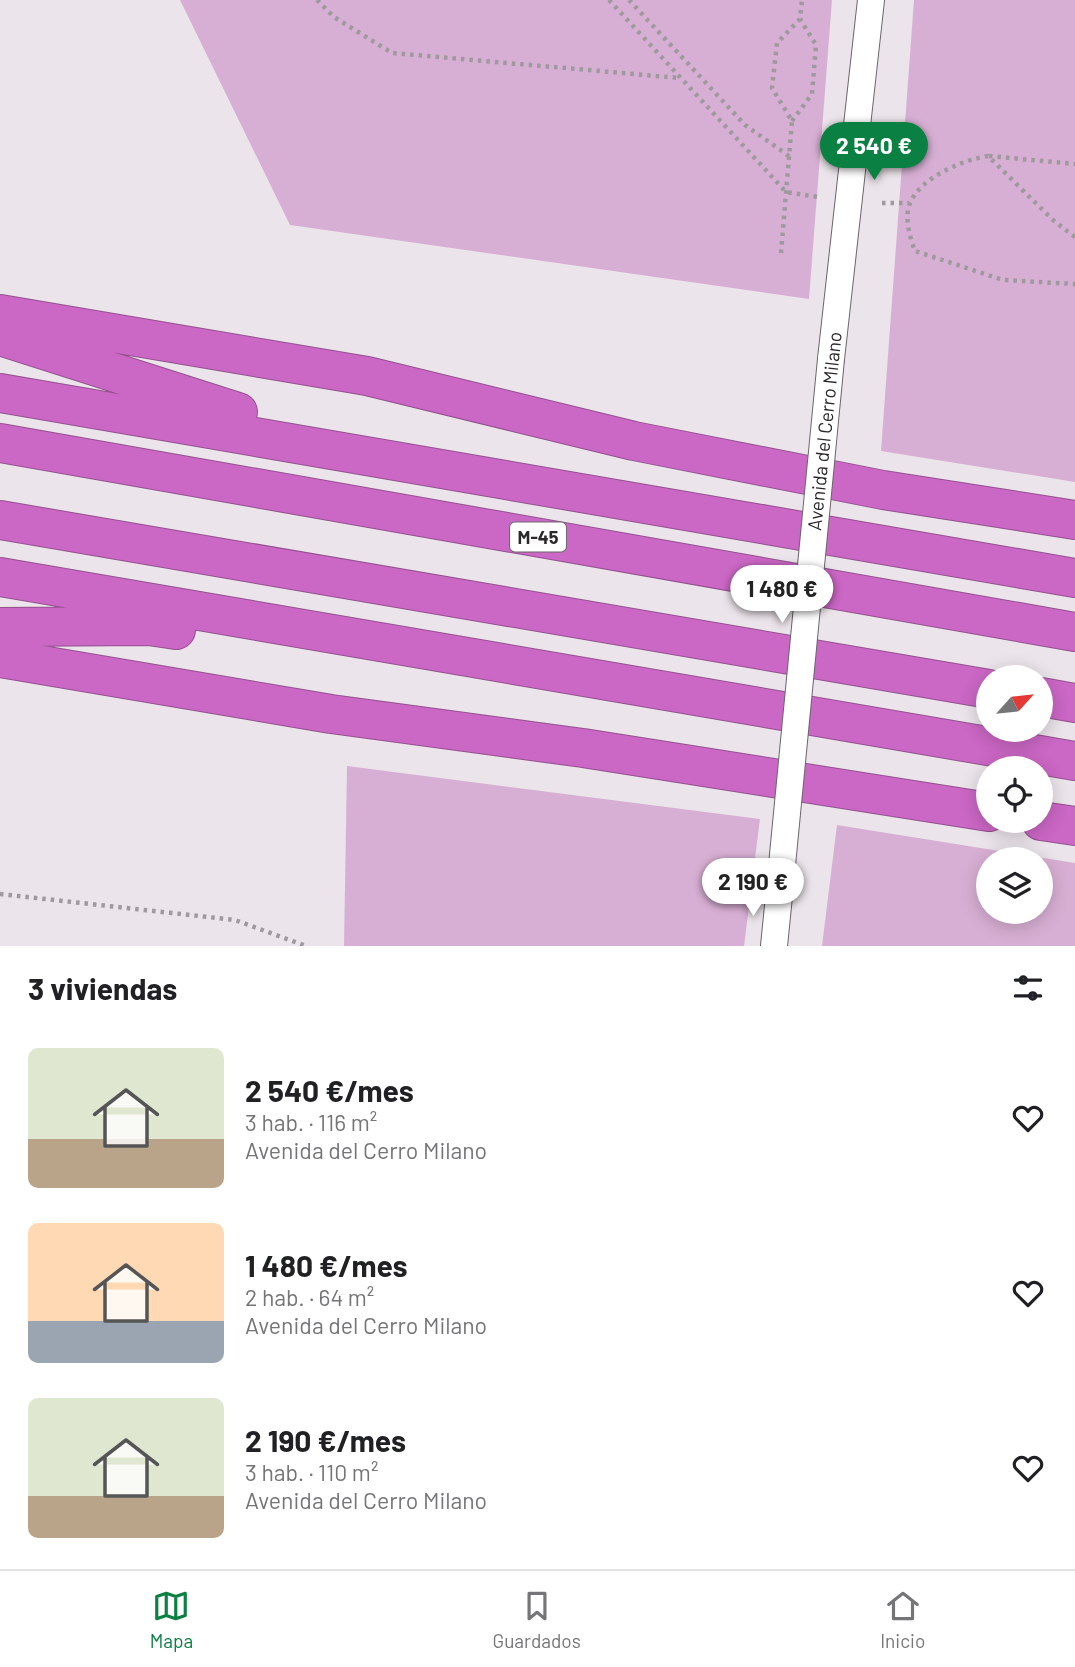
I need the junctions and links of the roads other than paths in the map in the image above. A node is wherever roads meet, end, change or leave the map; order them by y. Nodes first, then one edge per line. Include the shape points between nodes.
1 (871, 0) edge
2 (0, 314) edge
3 (0, 336) edge
4 (0, 393) edge
5 (0, 443) edge
6 (615, 500) junction
7 (0, 520) edge
8 (1075, 520) edge
9 (0, 577) edge
10 (1075, 578) edge
11 (0, 627) edge
12 (1075, 632) edge
13 (0, 658) edge
14 (582, 679) junction
15 (976, 687) edge
16 (1054, 699) edge
17 (1075, 703) edge
18 (1075, 761) edge
19 (976, 810) edge
20 (1053, 823) edge
21 (1075, 826) edge
22 (774, 946) edge

1 - 22 street, Avenida del Cerro Milano, bridge
2 - 8 highway via 367,376 634,441 883,490
3 - 6 highway via 208,405
4 - 6 highway
5 - 12 highway, M-45
6 - 10 highway
7 - 15 highway
9 - 14 highway
11 - 14 highway via 149,626
13 - 19 highway via 331,714
14 - 18 highway
16 - 17 highway
20 - 21 highway

